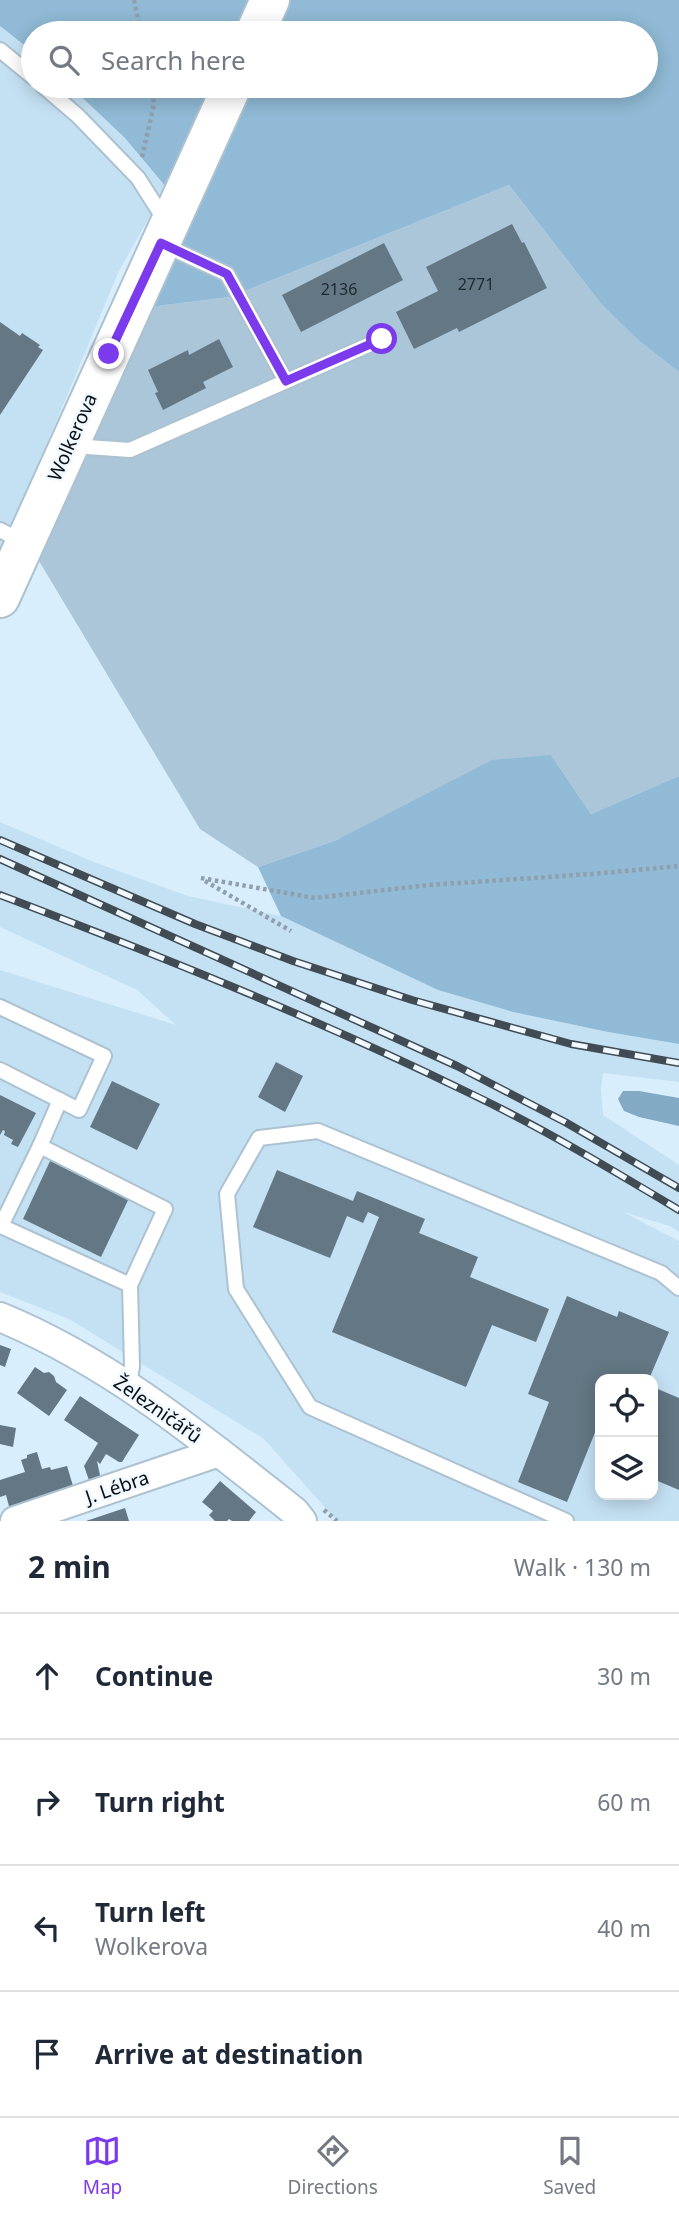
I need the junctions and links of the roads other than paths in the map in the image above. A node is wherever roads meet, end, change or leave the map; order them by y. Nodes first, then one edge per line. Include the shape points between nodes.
1 (270, 0) edge
2 (260, 21) edge
3 (0, 50) edge
4 (21, 67) edge
5 (57, 98) edge
6 (227, 98) edge
7 (165, 235) junction
8 (382, 339) dead end
9 (286, 381) junction
10 (68, 446) junction
11 (12, 536) edge
12 (0, 598) edge
13 (0, 1007) edge
14 (0, 1070) edge
15 (60, 1100) junction
16 (40, 1146) junction
17 (1, 1226) edge
18 (130, 1285) junction
19 (679, 1288) edge
20 (0, 1317) edge
21 (129, 1386) junction
22 (219, 1452) junction
23 (15, 1521) edge
24 (302, 1521) edge
25 (566, 1521) edge

1 - 2 main road
3 - 4 lane
5 - 7 lane via 138,178
6 - 7 main road, Wolkerova
7 - 9 lane via 227,274
7 - 10 main road, Wolkerova
8 - 9 lane
9 - 10 lane via 130,450
10 - 11 main road, Wolkerova
11 - 12 main road, Wolkerova
13 - 15 lane via 104,1056 79,1110
14 - 15 lane
15 - 16 lane
16 - 17 lane
16 - 18 lane via 165,1209
17 - 18 lane
18 - 21 lane
19 - 25 lane via 661,1273 318,1131 259,1138 227,1194 236,1289 310,1407
20 - 21 street, Železničářů
21 - 22 street, Železničářů
22 - 23 street, J. Lébra
22 - 24 street, Železničářů

